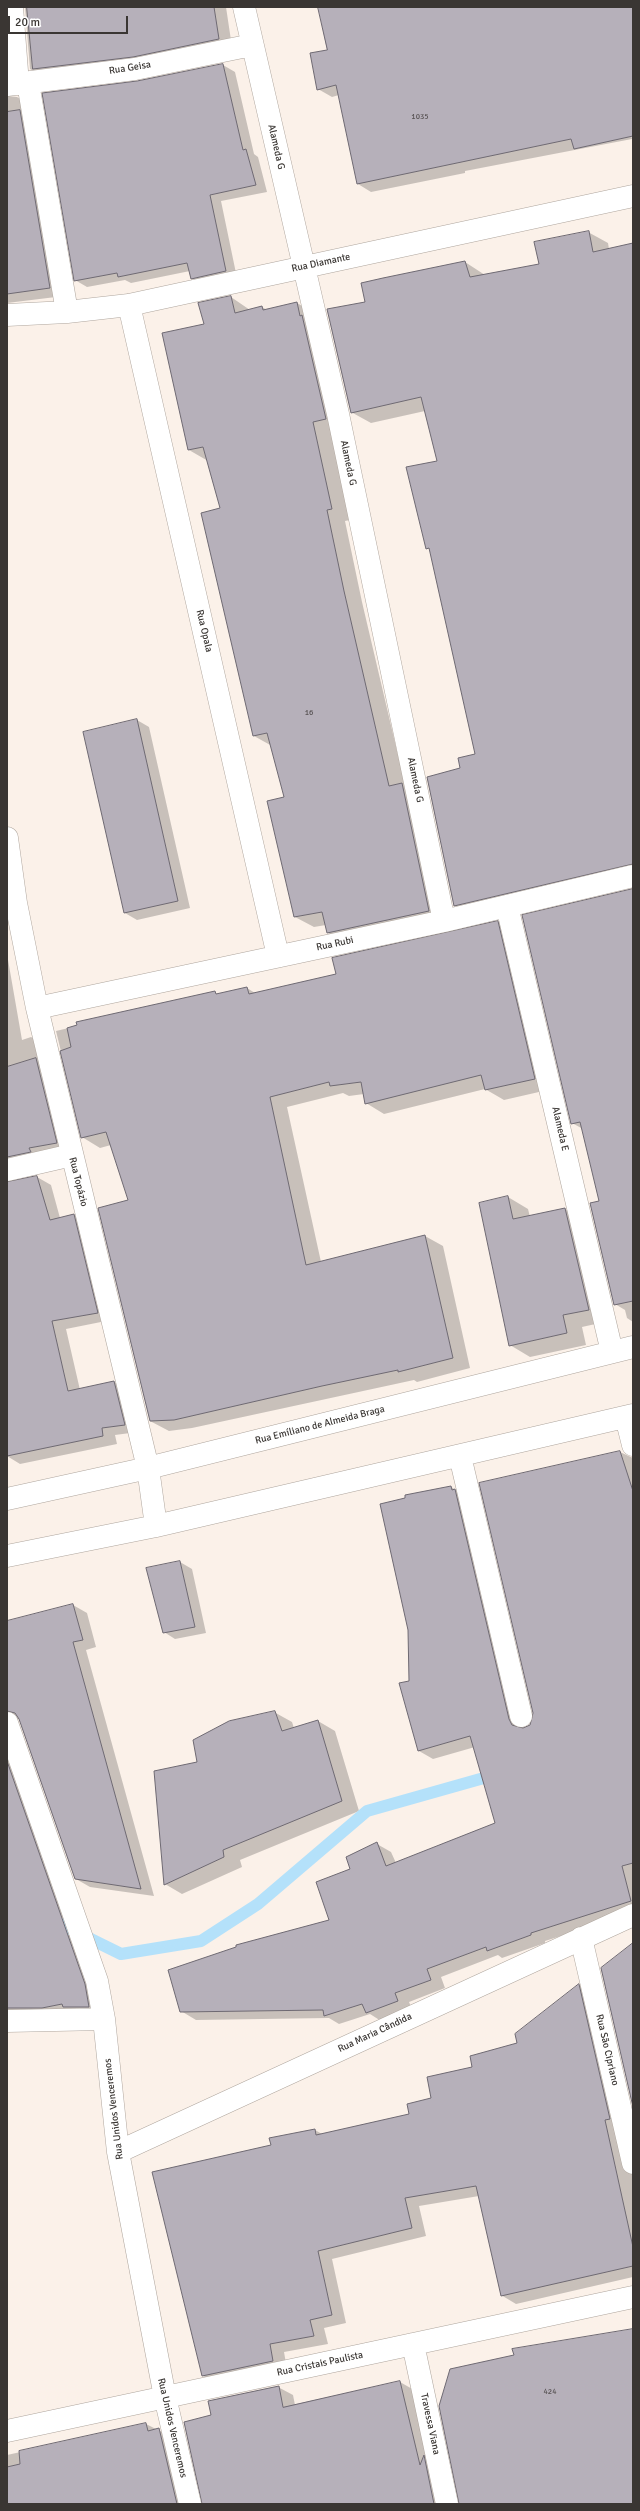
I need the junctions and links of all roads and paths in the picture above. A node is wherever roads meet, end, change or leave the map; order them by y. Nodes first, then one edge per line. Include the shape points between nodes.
1 (12, 7) edge
2 (244, 7) edge
3 (252, 45) junction
4 (18, 84) edge
5 (633, 196) edge
6 (304, 266) junction
7 (129, 305) junction
8 (68, 312) junction
9 (7, 315) edge
10 (7, 838) edge
11 (633, 876) edge
12 (508, 906) junction
13 (444, 921) junction
14 (278, 956) junction
15 (37, 1008) junction
16 (72, 1155) junction
17 (7, 1170) edge
18 (633, 1347) edge
19 (612, 1352) junction
20 (630, 1416) edge
21 (633, 1445) edge
22 (460, 1456) junction
23 (148, 1468) junction
24 (7, 1499) edge
25 (156, 1526) junction
26 (7, 1556) edge
27 (521, 1716) dead end
28 (7, 1723) edge
29 (633, 1915) edge
30 (581, 1938) junction
31 (104, 2019) junction
32 (7, 2021) edge
33 (118, 2152) junction
34 (633, 2163) edge
35 (633, 2297) edge
36 (413, 2344) junction
37 (164, 2397) junction
38 (7, 2431) edge
39 (190, 2504) edge
40 (447, 2504) edge

1 - 4 street
2 - 3 street, Alameda G
3 - 4 street, Rua Geisa via 135,69
3 - 6 street, Alameda G
4 - 8 street
5 - 6 street, Rua Diamante
6 - 7 street, Rua Diamante
6 - 13 street, Alameda G via 338,414
7 - 8 street, Rua Diamante
7 - 14 street, Rua Opala
8 - 9 street, Rua Diamante
10 - 15 street, Rua Topázio via 16,903
11 - 12 street, Rua Rubi
12 - 13 street, Rua Rubi
12 - 19 street, Alameda E
13 - 14 street, Rua Rubi
14 - 15 street, Rua Rubi
15 - 16 street, Rua Topázio
16 - 17 street
16 - 23 street, Rua Topázio
18 - 19 street, Rua Emíliano de Almeida Braga
19 - 23 street, Rua Emíliano de Almeida Braga
20 - 21 street
20 - 22 street
22 - 25 street
22 - 27 street
23 - 24 street, Rua Emíliano de Almeida Braga
23 - 25 street, Rua Topázio
25 - 26 street
28 - 31 street, Rua Unidos Venceremos via 97,1981
29 - 30 street, Rua Maria Cândida
30 - 33 street, Rua Maria Cândida
30 - 34 street, Rua São Cipriano
31 - 32 street
31 - 33 street, Rua Unidos Venceremos
33 - 37 street, Rua Unidos Venceremos
35 - 36 street, Rua Cristais Paulista
36 - 37 street, Rua Cristais Paulista
36 - 40 street, Travessa Viana
37 - 38 street, Rua Cristais Paulista
37 - 39 street, Rua Unidos Venceremos

